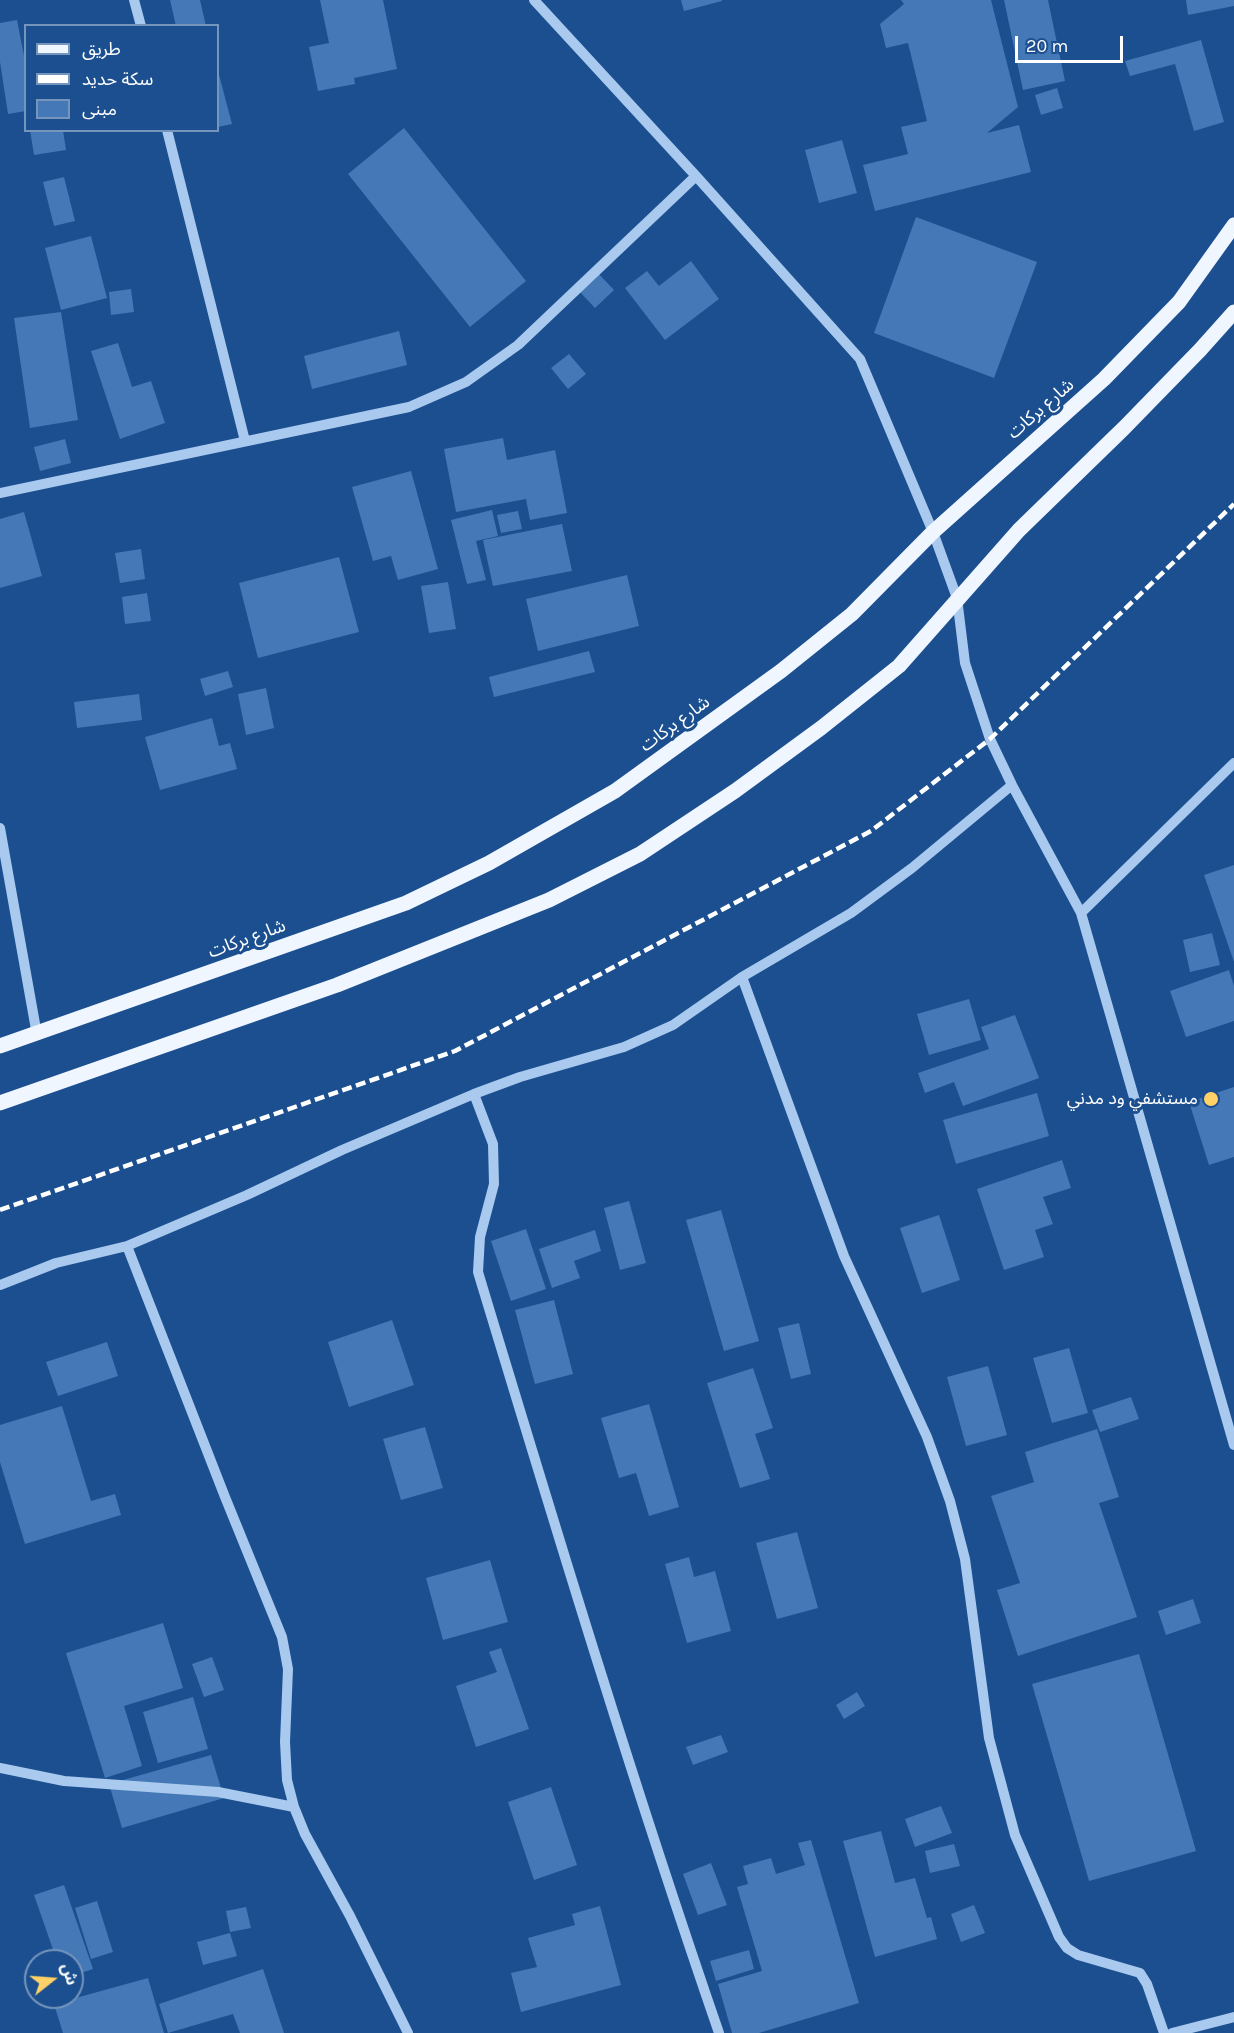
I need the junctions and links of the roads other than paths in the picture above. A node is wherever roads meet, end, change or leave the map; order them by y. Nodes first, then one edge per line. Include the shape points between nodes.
1 (135, 0) edge
2 (534, 0) edge
3 (141, 24) edge
4 (168, 132) edge
5 (696, 176) junction
6 (1234, 225) edge
7 (1234, 312) edge
8 (245, 441) junction
9 (0, 493) edge
10 (933, 532) junction
11 (957, 598) junction
12 (1234, 763) edge
13 (1012, 785) junction
14 (0, 828) edge
15 (1081, 913) junction
16 (742, 977) junction
17 (37, 1035) junction
18 (0, 1046) edge
19 (474, 1094) junction
20 (0, 1103) edge
21 (127, 1246) junction
22 (0, 1285) edge
23 (1234, 1445) edge
24 (0, 1768) edge
25 (294, 1807) junction
26 (1234, 2017) edge
27 (408, 2033) edge
28 (719, 2033) edge
29 (1164, 2033) edge
30 (1172, 2033) edge

1 - 3 street
2 - 5 street
4 - 8 street
5 - 8 street via 518,345 466,382 409,407
5 - 10 street via 860,359
6 - 10 main road, شارع بركات via 1179,302 1121,362
7 - 11 main road
8 - 9 street
10 - 11 street
10 - 17 main road, شارع بركات via 852,614 781,672 615,791 489,863 406,903
11 - 13 street via 965,663 990,739
11 - 20 main road via 899,666 821,728 640,854 549,900 337,985
12 - 15 street
13 - 15 street
13 - 16 street via 851,913
14 - 17 street
15 - 23 street
16 - 19 street via 649,1037
16 - 29 street via 844,1256 927,1437 950,1501 965,1559 989,1738 1015,1835 1067,1948 1078,1955 1140,1973
17 - 18 main road, شارع بركات
19 - 21 street
19 - 28 street via 493,1144 494,1184 480,1237 478,1272 589,1636
21 - 22 street via 56,1263
21 - 25 street via 282,1637 288,1668 287,1780
24 - 25 street via 64,1781 218,1792
25 - 27 street
26 - 30 street

